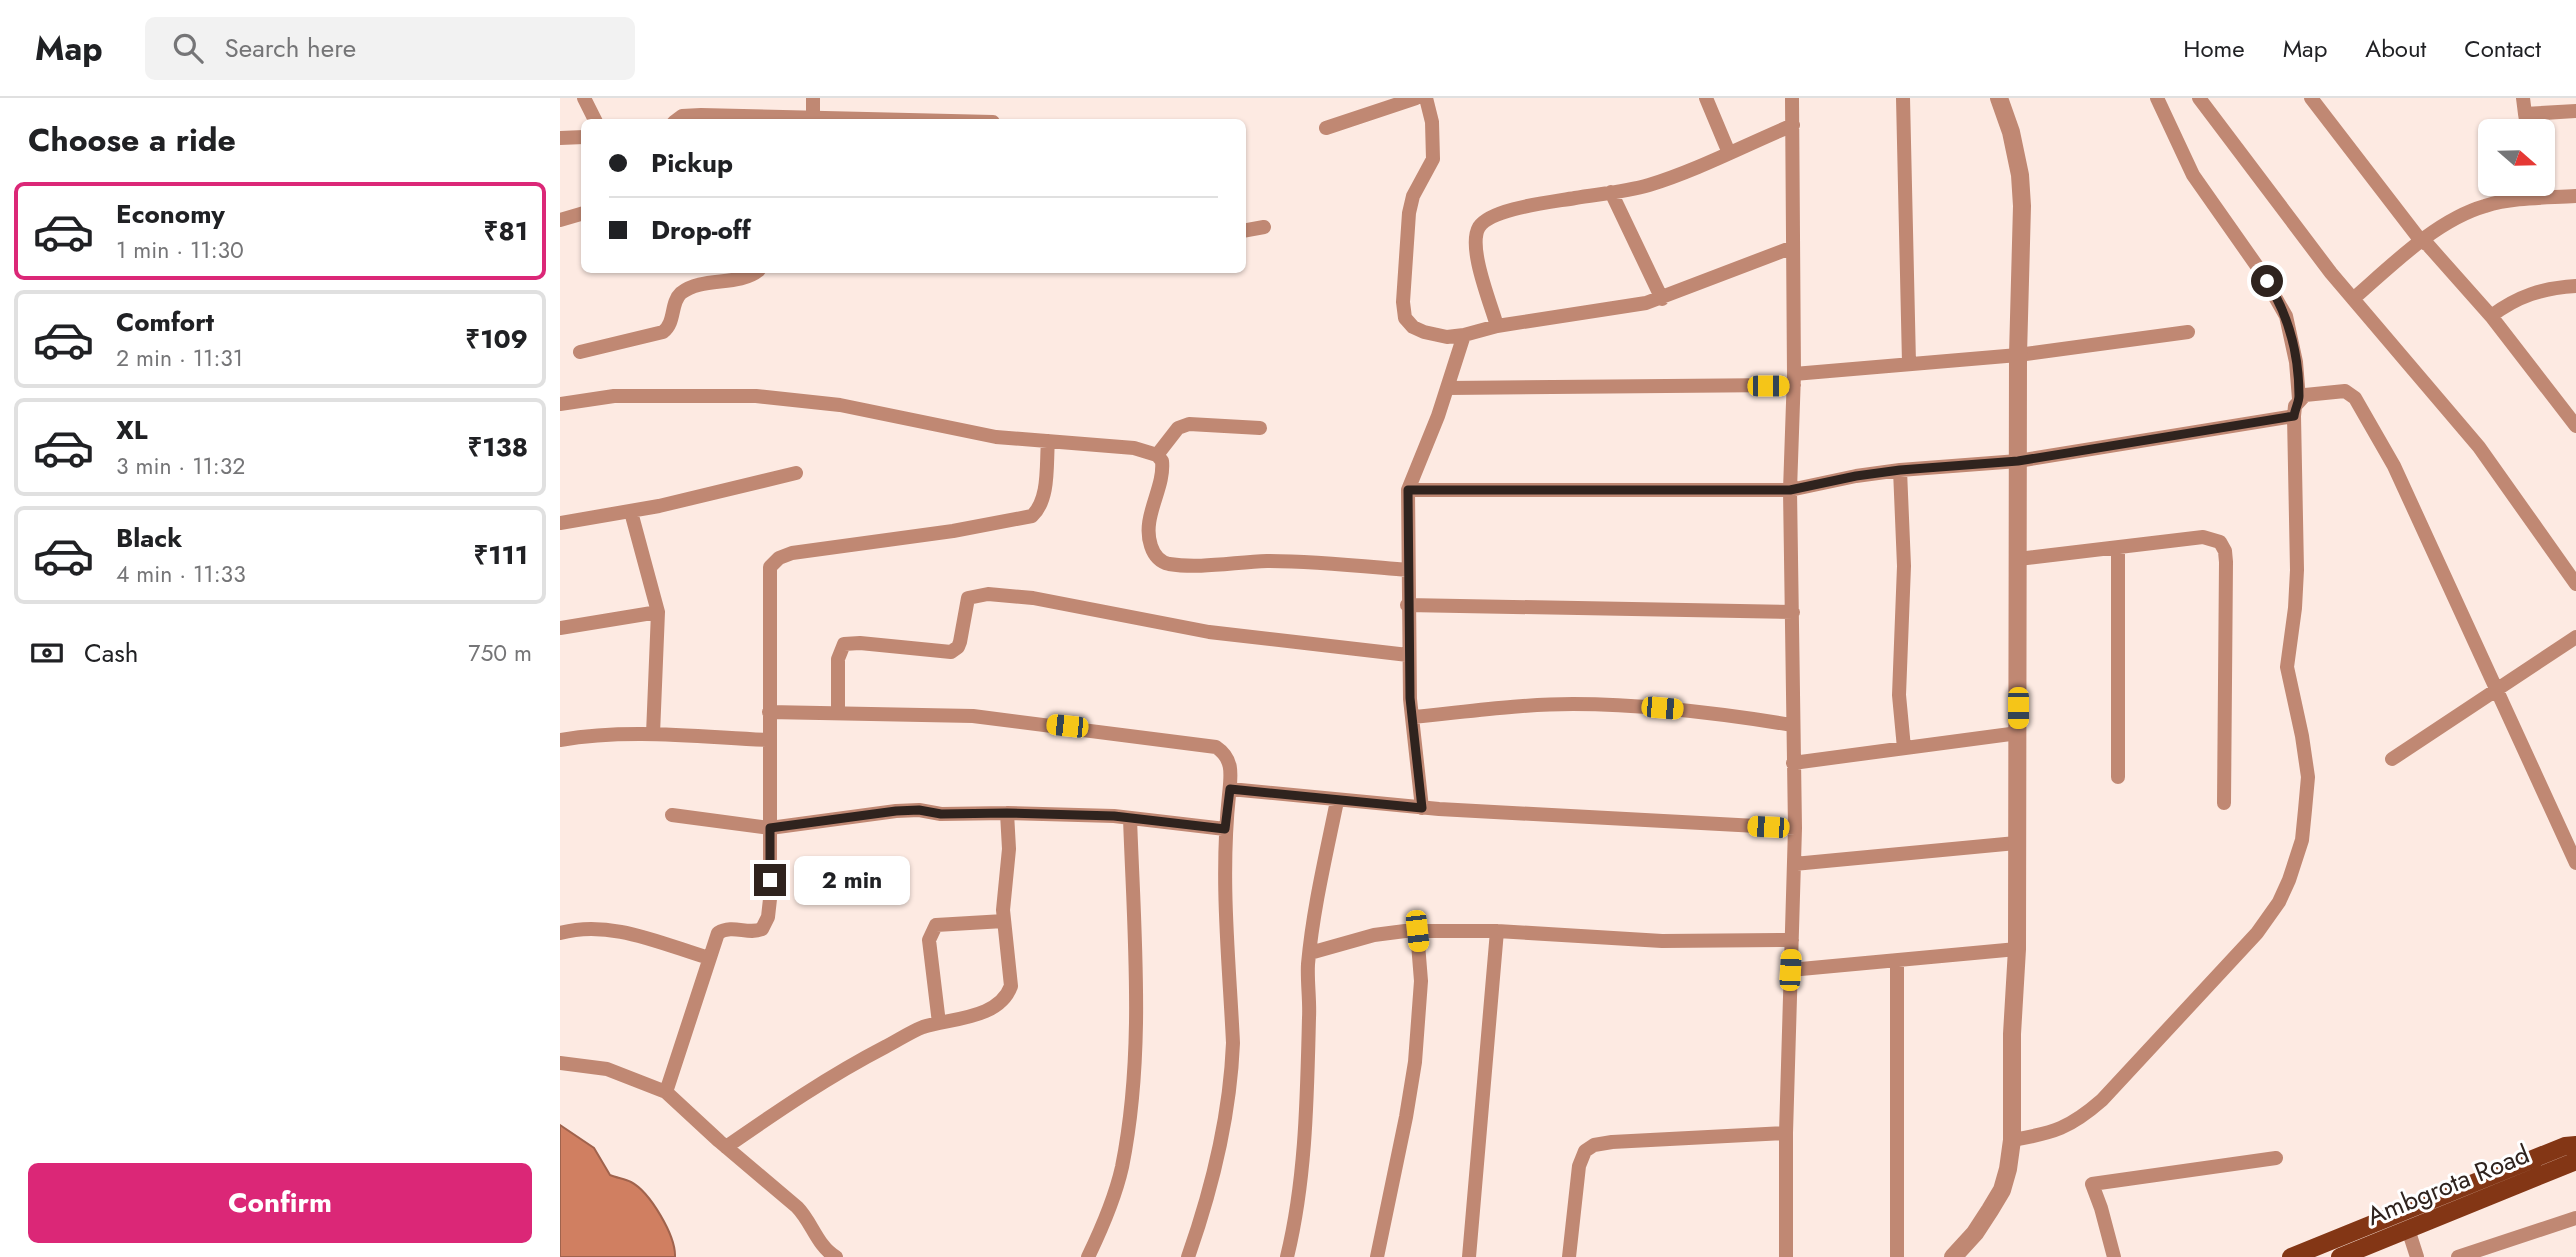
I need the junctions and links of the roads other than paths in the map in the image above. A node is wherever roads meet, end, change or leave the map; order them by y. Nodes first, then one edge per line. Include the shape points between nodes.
1 (584, 98) edge
2 (813, 98) edge
3 (1416, 98) edge
4 (1426, 98) edge
5 (1706, 98) edge
6 (1792, 98) edge
7 (1903, 98) edge
8 (1999, 98) edge
9 (2157, 98) edge
10 (2199, 98) edge
11 (2311, 98) edge
12 (2524, 98) edge
13 (2576, 111) edge
14 (2525, 114) junction
15 (813, 117) junction
16 (594, 119) edge
17 (678, 119) edge
18 (885, 119) edge
19 (2526, 119) edge
20 (1793, 125) junction
21 (1326, 128) dead end
22 (581, 137) edge
23 (560, 138) edge
24 (1729, 152) junction
25 (1611, 192) junction
26 (2555, 193) edge
27 (2520, 196) edge
28 (2576, 196) edge
29 (581, 214) edge
30 (560, 220) edge
31 (1264, 227) dead end
32 (1246, 230) edge
33 (2421, 241) junction
34 (1793, 247) junction
35 (753, 273) edge
36 (2576, 286) edge
37 (1662, 299) junction
38 (2353, 299) junction
39 (2491, 316) junction
40 (1497, 326) junction
41 (2188, 332) dead end
42 (1464, 335) junction
43 (580, 352) dead end
44 (2018, 355) junction
45 (1909, 363) junction
46 (1794, 380) junction
47 (1448, 388) junction
48 (2299, 399) junction
49 (560, 404) edge
50 (2294, 416) junction
51 (2576, 425) edge
52 (1260, 428) dead end
53 (1048, 441) junction
54 (1157, 455) junction
55 (2018, 461) junction
56 (1900, 470) junction
57 (796, 473) dead end
58 (1408, 490) junction
59 (1790, 490) junction
60 (631, 512) junction
61 (560, 523) edge
62 (2118, 548) junction
63 (2018, 559) junction
64 (1407, 570) junction
65 (2576, 584) edge
66 (1407, 605) junction
67 (659, 612) junction
68 (1793, 612) junction
69 (560, 628) edge
70 (2576, 636) edge
71 (1408, 655) junction
72 (2497, 690) junction
73 (769, 712) junction
74 (838, 713) junction
75 (1412, 717) junction
76 (1792, 725) junction
77 (2018, 733) junction
78 (653, 734) junction
79 (560, 740) edge
80 (769, 740) junction
81 (1904, 748) junction
82 (2392, 759) dead end
83 (1793, 763) junction
84 (2118, 777) dead end
85 (1230, 789) junction
86 (1337, 801) junction
87 (2224, 803) dead end
88 (1422, 808) junction
89 (1007, 813) junction
90 (672, 815) dead end
91 (1130, 818) junction
92 (770, 828) junction
93 (1795, 828) junction
94 (1225, 829) junction
95 (2016, 843) junction
96 (2576, 863) edge
97 (1794, 864) junction
98 (1004, 922) junction
99 (1417, 931) junction
100 (1497, 931) junction
101 (560, 933) edge
102 (1792, 940) junction
103 (2017, 949) junction
104 (1310, 953) junction
105 (709, 958) junction
106 (1898, 961) junction
107 (1790, 970) junction
108 (939, 1023) junction
109 (560, 1063) edge
110 (666, 1092) junction
111 (1786, 1133) junction
112 (2012, 1140) junction
113 (2576, 1145) edge
114 (726, 1147) junction
115 (2276, 1158) dead end
116 (2576, 1161) edge
117 (2576, 1218) edge
118 (2408, 1229) junction
119 (836, 1257) edge
120 (1088, 1257) edge
121 (1188, 1257) edge
122 (1287, 1257) edge
123 (1377, 1257) edge
124 (1469, 1257) edge
125 (1569, 1257) edge
126 (1786, 1257) edge
127 (1897, 1257) edge
128 (1953, 1257) edge
129 (2114, 1257) edge
130 (2291, 1257) edge
131 (2340, 1257) edge
132 (2417, 1257) edge
133 (2458, 1257) edge

1 - 16 street
2 - 15 street
3 - 21 street
4 - 42 street via 1433,159 1409,213 1405,318 1413,327 1434,335
5 - 24 street
6 - 20 street
7 - 45 street
8 - 44 street via 2011,132 2020,185
9 - 48 street via 2193,175 2286,316
10 - 38 street
11 - 33 street
12 - 14 street
13 - 14 street
14 - 19 street
15 - 17 street via 690,115
15 - 18 street
20 - 24 street
20 - 34 street
22 - 23 street
24 - 25 street via 1656,183
25 - 37 street
25 - 40 street via 1509,211 1484,221 1475,238
26 - 28 street
27 - 33 street via 2475,209
29 - 30 street
31 - 32 street
33 - 38 street
33 - 39 street
34 - 37 street
34 - 46 street
35 - 43 street via 682,293 663,332
36 - 39 street via 2529,293
37 - 40 street
38 - 65 street via 2479,447
39 - 51 street
40 - 42 street
41 - 44 street
42 - 47 street
44 - 45 street
44 - 55 street
45 - 46 street
46 - 47 street
46 - 59 street
47 - 58 street
48 - 50 street
48 - 72 street via 2338,390 2355,398 2394,466
49 - 53 street via 614,396 756,396 840,405 984,435
50 - 55 street
50 - 112 street via 2297,570 2287,667 2308,777 2302,840 2289,880 2257,933 2102,1100 2059,1130
52 - 54 street via 1189,424 1178,428
53 - 54 street via 1134,448
53 - 73 street via 1045,489 1032,516 792,554 774,562 768,575
54 - 64 street via 1162,466 1149,538 1162,561 1184,565 1267,561
55 - 56 street
55 - 63 street
56 - 59 street
56 - 81 street via 1904,566 1899,695
57 - 60 street
58 - 59 street
58 - 64 street
59 - 68 street
60 - 61 street
60 - 67 street
62 - 63 street
62 - 84 street
62 - 87 street via 2203,537 2214,538 2225,551
63 - 77 street
64 - 66 street
66 - 68 street
66 - 71 street
67 - 69 street
67 - 78 street
68 - 76 street
70 - 72 street
71 - 74 street via 1264,640 1032,597 978,595 968,598 960,642 951,652 844,645 838,659
71 - 75 street
72 - 82 street
72 - 96 street
73 - 74 street
73 - 80 street
74 - 85 street via 973,716 1216,747 1229,758
75 - 76 street via 1573,704 1702,711
75 - 88 street
76 - 83 street
77 - 81 street
77 - 95 street
78 - 79 street
78 - 80 street
80 - 92 street
81 - 83 street
83 - 93 street
85 - 86 street
85 - 94 street
86 - 88 street
86 - 104 street
88 - 93 street
89 - 91 street
89 - 92 street via 896,811
89 - 98 street
90 - 92 street
91 - 94 street
91 - 120 street via 1135,974 1132,1088 1121,1168
92 - 105 street via 770,900 765,925 756,931 726,929 718,933
93 - 97 street
94 - 121 street via 1232,1068 1215,1169
95 - 97 street
95 - 103 street
97 - 102 street
98 - 108 street via 1011,986 1008,996 986,1011
98 - 108 street via 936,925 932,931 929,940
99 - 100 street
99 - 104 street via 1374,935
99 - 123 street via 1421,981 1415,1062
100 - 102 street via 1662,941
100 - 124 street
101 - 105 street via 599,928 620,931
102 - 107 street
103 - 106 street
103 - 112 street
104 - 122 street via 1307,1096
105 - 110 street
106 - 107 street
106 - 127 street
107 - 111 street
108 - 114 street via 921,1028 824,1080
109 - 110 street via 607,1069
110 - 114 street
111 - 125 street via 1594,1145 1584,1151 1579,1166
111 - 126 street
112 - 128 street via 2002,1189 1975,1233
113 - 130 main road
114 - 119 street via 797,1207
115 - 129 street via 2092,1184
116 - 118 main road, Ambgrota Road
117 - 133 street
118 - 131 main road, Ambgrota Road
118 - 132 street

